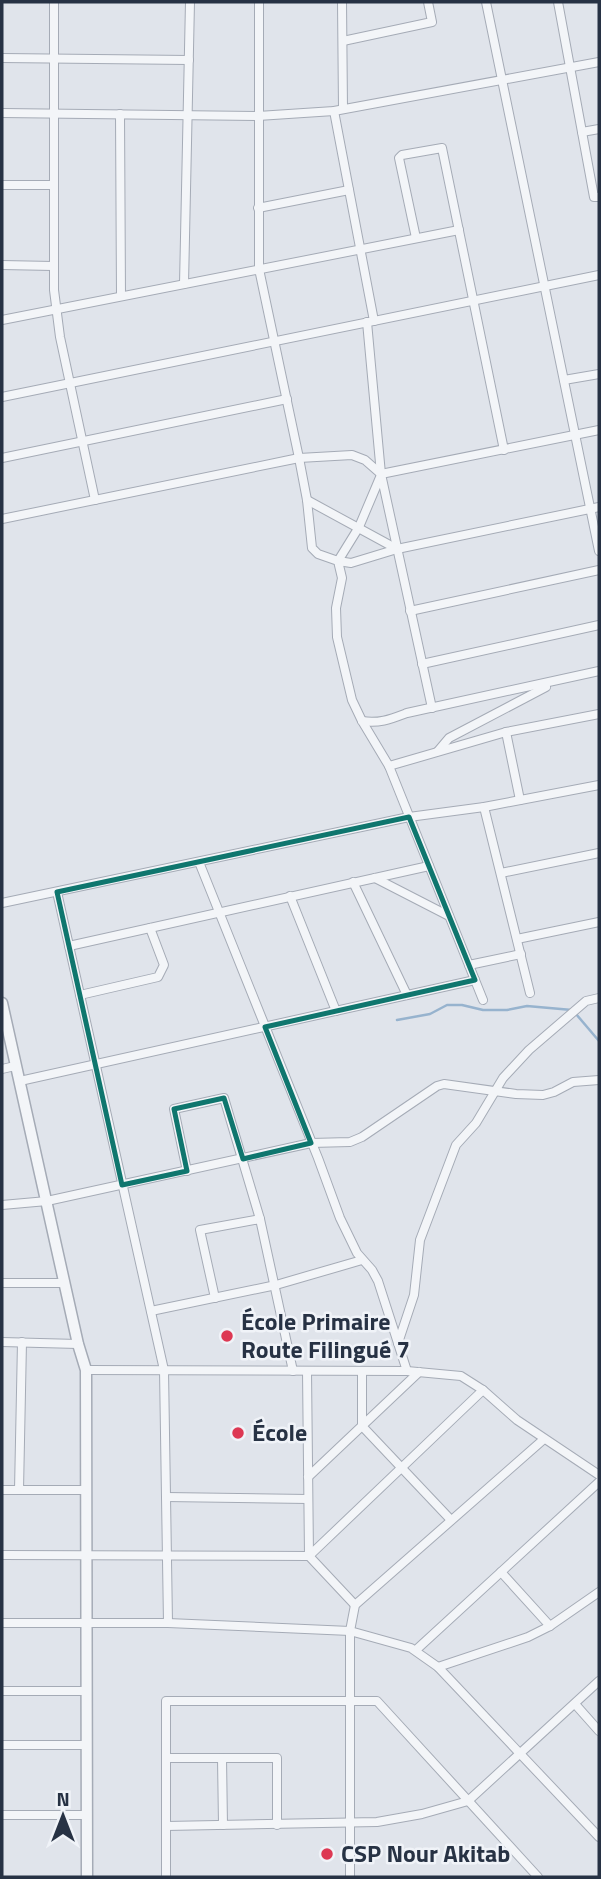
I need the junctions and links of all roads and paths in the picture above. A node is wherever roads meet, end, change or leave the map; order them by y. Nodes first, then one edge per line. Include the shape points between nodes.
1 (54, 2) edge
2 (190, 2) edge
3 (259, 2) edge
4 (342, 2) edge
5 (428, 2) edge
6 (486, 2) edge
7 (558, 2) edge
8 (343, 41) junction
9 (2, 58) edge
10 (54, 58) junction
11 (189, 60) junction
12 (599, 62) edge
13 (570, 67) junction
14 (501, 80) junction
15 (343, 109) junction
16 (334, 111) junction
17 (2, 113) edge
18 (54, 114) junction
19 (120, 114) junction
20 (187, 114) junction
21 (258, 116) junction
22 (599, 129) edge
23 (582, 132) junction
24 (2, 185) edge
25 (52, 185) junction
26 (349, 190) junction
27 (599, 197) edge
28 (258, 208) junction
29 (459, 230) junction
30 (416, 238) junction
31 (360, 249) junction
32 (2, 265) edge
33 (53, 266) junction
34 (259, 269) junction
35 (599, 275) edge
36 (184, 284) junction
37 (544, 286) junction
38 (121, 296) junction
39 (474, 300) junction
40 (56, 309) junction
41 (2, 320) edge
42 (371, 322) junction
43 (274, 341) junction
44 (599, 374) edge
45 (564, 380) junction
46 (70, 383) junction
47 (2, 397) edge
48 (287, 400) junction
49 (599, 430) edge
50 (576, 435) junction
51 (82, 441) junction
52 (504, 450) junction
53 (2, 458) edge
54 (299, 458) junction
55 (381, 474) junction
56 (95, 500) junction
57 (307, 500) junction
58 (595, 508) edge
59 (2, 519) edge
60 (359, 527) junction
61 (397, 549) junction
62 (599, 551) edge
63 (338, 561) junction
64 (599, 570) edge
65 (410, 611) junction
66 (599, 625) edge
67 (422, 664) junction
68 (599, 671) edge
69 (554, 682) junction
70 (432, 708) junction
71 (599, 714) edge
72 (362, 721) junction
73 (506, 732) junction
74 (438, 752) junction
75 (389, 766) junction
76 (599, 785) edge
77 (520, 800) junction
78 (484, 807) junction
79 (409, 817) junction
80 (599, 853) edge
81 (199, 862) junction
82 (429, 866) junction
83 (501, 873) junction
84 (375, 878) junction
85 (353, 882) junction
86 (57, 892) junction
87 (290, 896) junction
88 (2, 903) edge
89 (219, 912) junction
90 (449, 916) junction
91 (599, 922) edge
92 (150, 928) junction
93 (517, 939) junction
94 (69, 946) junction
95 (521, 954) junction
96 (469, 965) junction
97 (475, 980) junction
98 (530, 993) dead end
99 (80, 995) junction
100 (407, 995) junction
101 (599, 998) edge
102 (483, 1000) dead end
103 (2, 1007) edge
104 (336, 1011) junction
105 (265, 1027) junction
106 (96, 1065) junction
107 (15, 1066) junction
108 (2, 1069) edge
109 (599, 1080) edge
110 (20, 1081) junction
111 (496, 1090) junction
112 (311, 1143) junction
113 (243, 1158) junction
114 (187, 1171) junction
115 (122, 1185) junction
116 (47, 1201) junction
117 (2, 1205) edge
118 (260, 1219) junction
119 (362, 1260) junction
120 (2, 1283) edge
121 (65, 1283) junction
122 (276, 1285) junction
123 (215, 1298) junction
124 (151, 1311) junction
125 (2, 1342) edge
126 (22, 1342) junction
127 (398, 1343) junction
128 (78, 1344) junction
129 (86, 1370) junction
130 (164, 1370) junction
131 (293, 1371) junction
132 (307, 1371) junction
133 (362, 1371) junction
134 (407, 1371) junction
135 (419, 1372) junction
136 (482, 1390) junction
137 (362, 1426) junction
138 (544, 1438) junction
139 (402, 1468) junction
140 (599, 1475) edge
141 (308, 1477) junction
142 (599, 1482) edge
143 (2, 1490) edge
144 (19, 1490) junction
145 (86, 1490) junction
146 (166, 1497) junction
147 (308, 1499) junction
148 (451, 1520) junction
149 (2, 1555) edge
150 (86, 1555) junction
151 (167, 1556) junction
152 (309, 1556) junction
153 (501, 1572) junction
154 (599, 1592) edge
155 (355, 1605) junction
156 (2, 1623) edge
157 (86, 1623) junction
158 (168, 1623) junction
159 (550, 1626) junction
160 (350, 1630) junction
161 (416, 1650) junction
162 (438, 1667) junction
163 (599, 1681) edge
164 (2, 1691) edge
165 (86, 1691) junction
166 (350, 1701) junction
167 (575, 1704) junction
168 (599, 1731) edge
169 (2, 1745) edge
170 (86, 1745) junction
171 (520, 1754) junction
172 (167, 1758) junction
173 (222, 1758) junction
174 (468, 1801) junction
175 (2, 1815) edge
176 (86, 1815) junction
177 (351, 1824) junction
178 (223, 1825) junction
179 (277, 1825) junction
180 (166, 1826) junction
181 (599, 1837) edge
182 (87, 1877) edge
183 (166, 1877) edge
184 (351, 1877) edge
185 (538, 1877) edge

1 - 10 street
2 - 11 street
3 - 21 street
4 - 8 street
5 - 8 street via 432,22
6 - 14 street
7 - 13 street
8 - 15 street
9 - 10 street
10 - 11 street
10 - 18 street
11 - 20 street
12 - 13 street
13 - 14 street
13 - 23 street
14 - 15 street
14 - 37 street
15 - 16 street
16 - 21 street
16 - 26 street
17 - 18 street
18 - 19 street
18 - 25 street
19 - 20 street
19 - 38 street
20 - 21 street
20 - 36 street
21 - 28 street
22 - 23 street
23 - 27 street via 594,197
24 - 25 street
25 - 33 street
26 - 28 street
26 - 31 street
28 - 34 street
29 - 30 street
29 - 30 street via 442,148 402,155
29 - 39 street
30 - 31 street
31 - 34 street
31 - 42 street
32 - 33 street
33 - 40 street
34 - 36 street
34 - 43 street
35 - 37 street
36 - 38 street
37 - 39 street
37 - 45 street
38 - 40 street
39 - 42 street
39 - 52 street
40 - 41 street
40 - 46 street
42 - 43 street
42 - 55 street
43 - 46 street
43 - 48 street
44 - 45 street
45 - 50 street
46 - 47 street
46 - 51 street
48 - 51 street
48 - 54 street
49 - 50 street
50 - 52 street
50 - 58 street
51 - 53 street
51 - 56 street
52 - 55 street
54 - 55 street via 352,455
54 - 56 street
54 - 57 street
55 - 60 street
55 - 61 street
56 - 59 street
57 - 60 street
57 - 63 street via 312,548
58 - 61 street
58 - 62 street
60 - 61 street
60 - 63 street
61 - 63 street via 351,563
61 - 65 street
63 - 72 street via 342,578 337,637 352,700
64 - 65 street
65 - 67 street
66 - 67 street
67 - 70 street
68 - 69 street
69 - 70 street
69 - 74 street via 449,738
70 - 72 street via 384,722
71 - 73 street
72 - 75 street
73 - 74 street
73 - 77 street
74 - 75 street
75 - 79 street
76 - 77 street
77 - 78 street
78 - 79 street
78 - 83 street
79 - 81 street
79 - 82 street
80 - 83 street
81 - 86 street
81 - 89 street
82 - 84 street
82 - 90 street
83 - 93 street
84 - 85 street
84 - 90 street
85 - 87 street
85 - 100 street
86 - 88 street
86 - 94 street
87 - 89 street
87 - 104 street
89 - 92 street
89 - 105 street
90 - 96 street
91 - 93 street
92 - 94 street
92 - 99 street via 164,965 158,977
93 - 95 street
94 - 99 street
95 - 96 street
95 - 98 street
96 - 97 street
97 - 100 street
97 - 102 street
99 - 106 street
100 - 104 street
101 - 111 street via 586,1000 529,1049
103 - 107 street
104 - 105 street
105 - 106 street
105 - 112 street
106 - 110 street
106 - 115 street
107 - 108 street
107 - 110 street
109 - 111 street via 573,1082 543,1095
110 - 116 street
111 - 112 street via 437,1086 355,1140
111 - 127 street via 456,1145 420,1240 414,1295
112 - 113 street
112 - 119 street
113 - 114 street
113 - 114 street via 225,1098 174,1109
113 - 118 street
114 - 115 street
115 - 116 street
115 - 124 street
116 - 117 street
116 - 121 street
118 - 122 street
118 - 123 street via 200,1230
119 - 122 street
119 - 127 street via 378,1280
120 - 121 street
121 - 128 street
122 - 123 street
122 - 131 street
123 - 124 street
124 - 130 street
125 - 126 street
126 - 128 street
126 - 144 street
127 - 134 street
128 - 129 street
129 - 130 street
129 - 145 street
130 - 131 street
130 - 146 street
131 - 132 street
132 - 133 street
132 - 141 street
133 - 134 street
133 - 137 street
134 - 135 street
135 - 136 street via 461,1376
135 - 137 street
136 - 138 street
136 - 139 street
137 - 139 street
137 - 141 street
138 - 140 street
138 - 148 street
139 - 148 street
139 - 152 street
141 - 147 street
142 - 153 street
143 - 144 street
144 - 145 street
145 - 150 street
146 - 147 street
146 - 151 street
147 - 152 street
148 - 155 street
149 - 150 street
150 - 151 street
150 - 157 street
151 - 152 street
151 - 158 street
152 - 155 street
153 - 159 street
153 - 161 street
154 - 159 street
155 - 160 street
156 - 157 street
157 - 158 street
157 - 165 street
158 - 160 street
159 - 162 street
160 - 161 street
160 - 166 street
161 - 162 street
162 - 171 street
163 - 167 street
164 - 165 street
165 - 170 street
166 - 172 street via 166,1701
166 - 174 street via 377,1701
166 - 177 street
167 - 168 street
167 - 171 street
169 - 170 street
170 - 176 street
171 - 174 street
171 - 181 street
172 - 173 street
172 - 180 street
173 - 178 street
173 - 179 street via 277,1758
174 - 177 street via 422,1814
174 - 185 street
175 - 176 street
176 - 182 street
177 - 179 street
177 - 184 street
178 - 179 street
178 - 180 street
180 - 183 street

